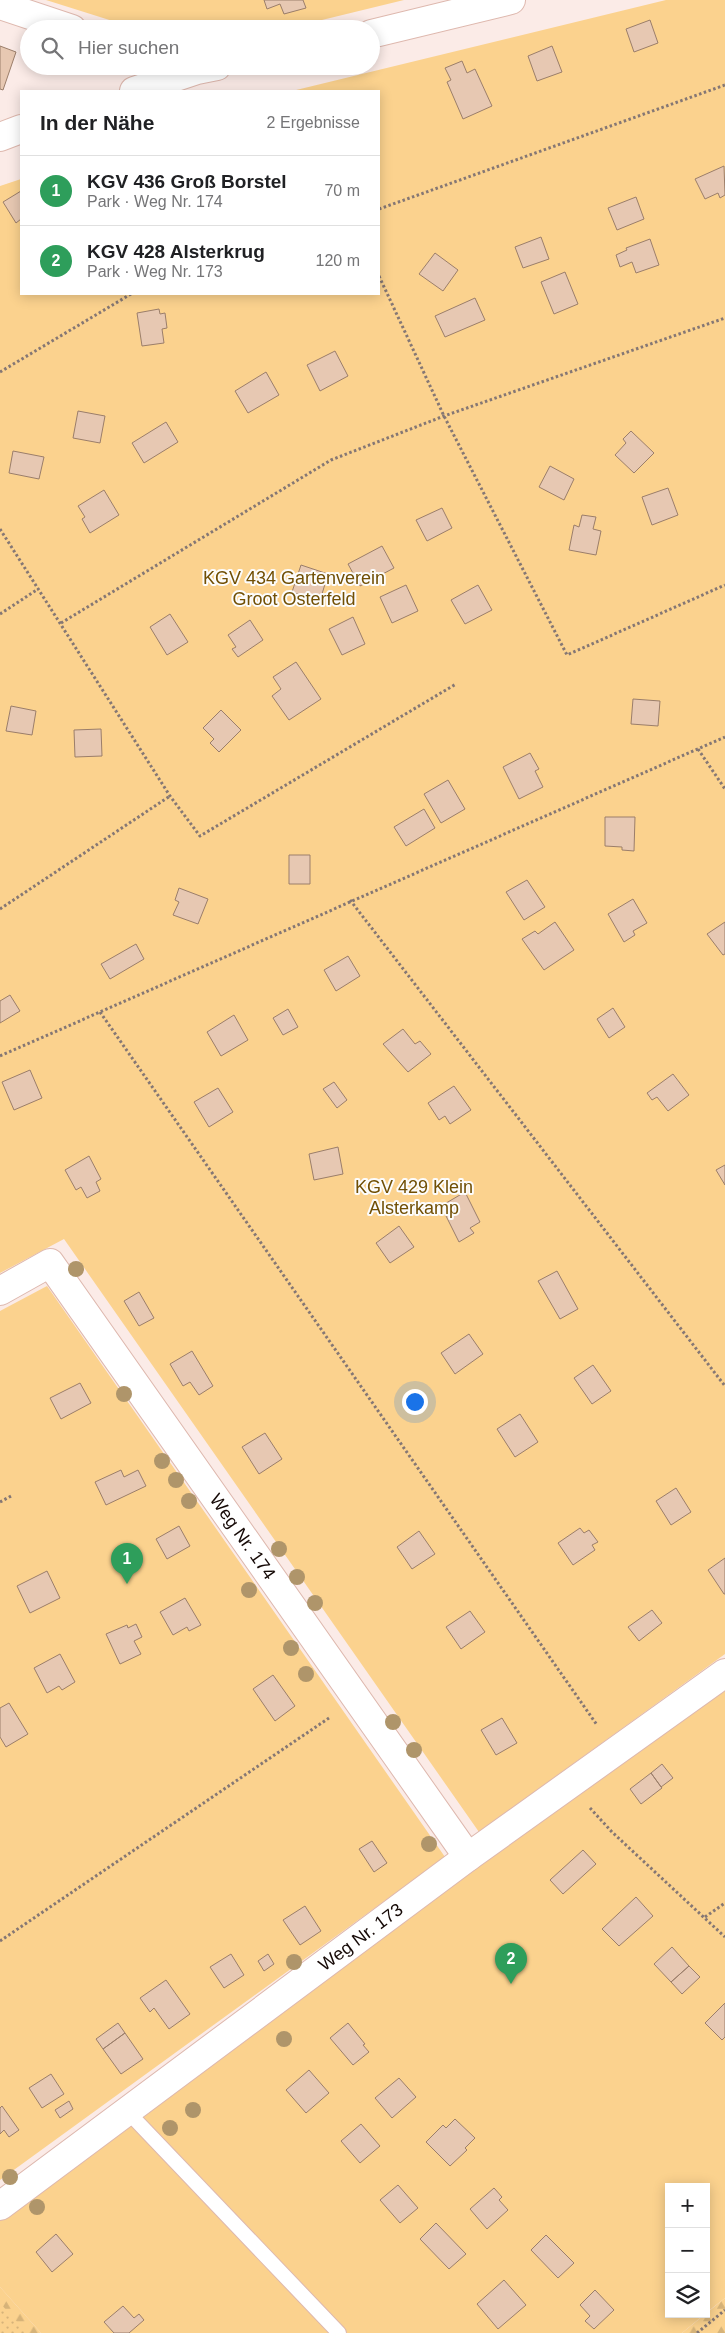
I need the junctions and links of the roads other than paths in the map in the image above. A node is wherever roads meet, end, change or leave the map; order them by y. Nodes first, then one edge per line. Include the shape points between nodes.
1 (511, 0) edge
2 (0, 5) edge
3 (45, 20) edge
4 (380, 32) edge
5 (178, 75) edge
6 (137, 90) edge
7 (20, 130) edge
8 (0, 137) edge
9 (0, 1291) edge
10 (725, 1673) edge
11 (468, 1857) junction
12 (128, 2111) junction
13 (0, 2206) edge
14 (339, 2333) edge

1 - 4 street
2 - 3 street
5 - 6 street
7 - 8 street
9 - 11 street, Weg Nr. 174 via 50,1263
10 - 11 street, Weg Nr. 173
11 - 12 street, Weg Nr. 173
12 - 13 street, Weg Nr. 173
12 - 14 lane

